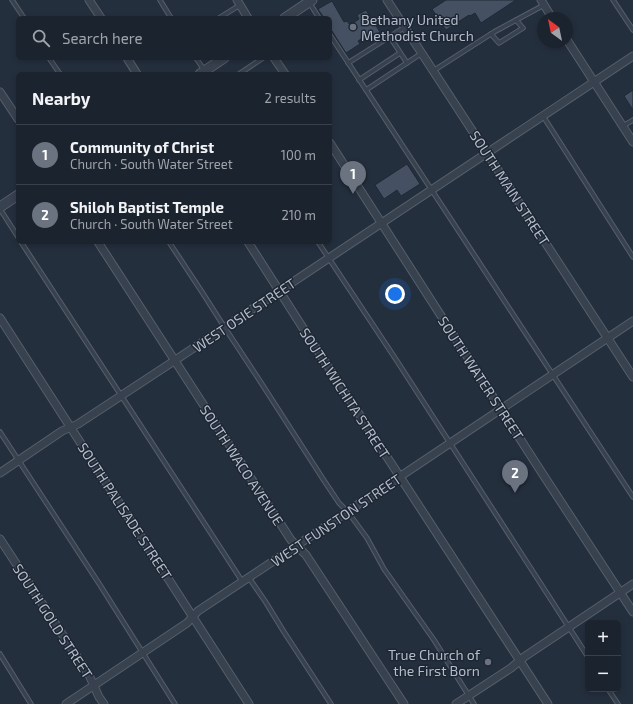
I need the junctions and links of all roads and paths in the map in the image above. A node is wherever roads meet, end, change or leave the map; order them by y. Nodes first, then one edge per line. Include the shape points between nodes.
1 (12, 0) edge
2 (89, 0) edge
3 (160, 0) edge
4 (387, 0) edge
5 (613, 0) edge
6 (310, 1) edge
7 (238, 2) edge
8 (542, 2) edge
9 (548, 12) edge
10 (23, 16) edge
11 (99, 16) edge
12 (170, 16) edge
13 (223, 16) edge
14 (247, 16) edge
15 (288, 16) edge
16 (318, 16) edge
17 (516, 20) junction
18 (405, 27) junction
19 (633, 30) edge
20 (491, 34) junction
21 (390, 37) junction
22 (332, 38) edge
23 (572, 48) edge
24 (400, 53) junction
25 (422, 53) junction
26 (633, 56) edge
27 (51, 60) edge
28 (128, 60) edge
29 (197, 60) edge
30 (221, 60) edge
31 (260, 60) edge
32 (275, 60) edge
33 (348, 63) junction
34 (407, 63) junction
35 (433, 71) junction
36 (59, 72) edge
37 (136, 72) edge
38 (202, 72) edge
39 (242, 72) edge
40 (284, 72) edge
41 (360, 80) junction
42 (594, 82) junction
43 (366, 90) junction
44 (0, 92) edge
45 (16, 116) edge
46 (543, 116) junction
47 (633, 120) edge
48 (623, 126) junction
49 (633, 142) edge
50 (332, 146) edge
51 (487, 153) junction
52 (431, 190) junction
53 (16, 196) edge
54 (0, 208) edge
55 (382, 223) junction
56 (16, 234) edge
57 (22, 244) edge
58 (99, 244) edge
59 (171, 244) edge
60 (249, 244) edge
61 (319, 244) edge
62 (633, 257) edge
63 (329, 259) junction
64 (279, 292) junction
65 (0, 318) edge
66 (633, 321) edge
67 (224, 328) junction
68 (608, 338) junction
69 (174, 361) junction
70 (553, 375) junction
71 (633, 376) edge
72 (122, 395) junction
73 (501, 409) junction
74 (71, 427) junction
75 (0, 432) edge
76 (450, 444) junction
77 (18, 460) junction
78 (0, 473) edge
79 (400, 477) junction
80 (633, 497) edge
81 (348, 512) junction
82 (0, 539) edge
83 (297, 546) junction
84 (246, 580) junction
85 (633, 584) edge
86 (620, 592) junction
87 (633, 612) edge
88 (193, 616) junction
89 (569, 627) junction
90 (143, 652) junction
91 (0, 654) edge
92 (587, 656) edge
93 (520, 660) junction
94 (94, 685) junction
95 (610, 692) edge
96 (469, 696) junction
97 (31, 704) edge
98 (66, 704) edge
99 (104, 704) edge
100 (175, 704) edge
101 (249, 704) edge
102 (331, 704) edge
103 (404, 704) edge
104 (456, 704) edge
105 (474, 704) edge
106 (548, 704) edge
107 (618, 704) edge

1 - 10 lane
2 - 11 street
3 - 12 lane
4 - 18 street, SOUTH MAIN STREET
5 - 19 lane
6 - 15 street
6 - 16 lane
7 - 13 lane
7 - 14 street
8 - 9 street
8 - 17 lane
17 - 20 lane
17 - 20 lane via 523,28 499,43
18 - 21 lane
18 - 25 street, SOUTH MAIN STREET
20 - 35 lane
21 - 24 lane
21 - 33 lane
22 - 33 lane
23 - 42 street
24 - 34 lane
24 - 41 lane
25 - 34 lane
25 - 35 street, SOUTH MAIN STREET
26 - 42 street, WEST OSIE STREET
27 - 36 lane
28 - 37 street
29 - 38 lane
30 - 38 street
31 - 39 lane
32 - 40 street
33 - 41 lane
34 - 43 lane
35 - 51 street, SOUTH MAIN STREET
41 - 43 lane
42 - 46 street, WEST OSIE STREET
42 - 48 street
43 - 52 lane
44 - 45 street
46 - 51 street, WEST OSIE STREET
46 - 62 lane
47 - 48 lane
48 - 49 street
50 - 55 street, SOUTH WATER STREET
51 - 52 street, WEST OSIE STREET
51 - 68 street, SOUTH MAIN STREET
52 - 55 street, WEST OSIE STREET
52 - 70 lane
53 - 54 street
54 - 56 lane
55 - 63 street, WEST OSIE STREET
55 - 73 street, SOUTH WATER STREET
57 - 72 lane
58 - 69 street, SOUTH WACO AVENUE
59 - 67 lane
60 - 64 street, SOUTH WICHITA STREET
61 - 63 lane
63 - 64 street, WEST OSIE STREET
63 - 76 lane
64 - 67 street, WEST OSIE STREET
64 - 79 street, SOUTH WICHITA STREET
65 - 74 street, SOUTH PALISADE STREET
66 - 68 street, WEST FUNSTON STREET
67 - 69 street, WEST OSIE STREET
67 - 81 lane via 339,503
68 - 70 street, WEST FUNSTON STREET
68 - 71 street, SOUTH MAIN STREET
69 - 72 street, WEST OSIE STREET
69 - 83 street, SOUTH WACO AVENUE
70 - 73 street, WEST FUNSTON STREET
70 - 80 lane
72 - 74 street, WEST OSIE STREET
72 - 84 lane
73 - 76 street, WEST FUNSTON STREET
73 - 86 street, SOUTH WATER STREET
74 - 77 street, WEST OSIE STREET
74 - 88 street, SOUTH PALISADE STREET
75 - 77 lane
76 - 79 street, WEST FUNSTON STREET
76 - 89 lane
77 - 78 street, WEST OSIE STREET
77 - 90 lane
79 - 81 street, WEST FUNSTON STREET
79 - 93 street, SOUTH WICHITA STREET
81 - 83 street, WEST FUNSTON STREET
81 - 96 lane
82 - 94 street, SOUTH GOLD STREET
83 - 84 street, WEST FUNSTON STREET
83 - 103 street, SOUTH WACO AVENUE via 306,555
84 - 88 street, WEST FUNSTON STREET
84 - 102 lane via 265,601
85 - 86 street
86 - 87 street, SOUTH WATER STREET
86 - 89 street
88 - 90 street, WEST FUNSTON STREET via 187,623
88 - 101 street, SOUTH PALISADE STREET
89 - 92 lane
89 - 93 street
90 - 94 street, WEST FUNSTON STREET
90 - 100 lane
91 - 97 lane
93 - 96 street
93 - 106 street, SOUTH WICHITA STREET
94 - 98 street, WEST FUNSTON STREET
94 - 99 street, SOUTH GOLD STREET
95 - 107 lane
96 - 104 street
96 - 105 lane

